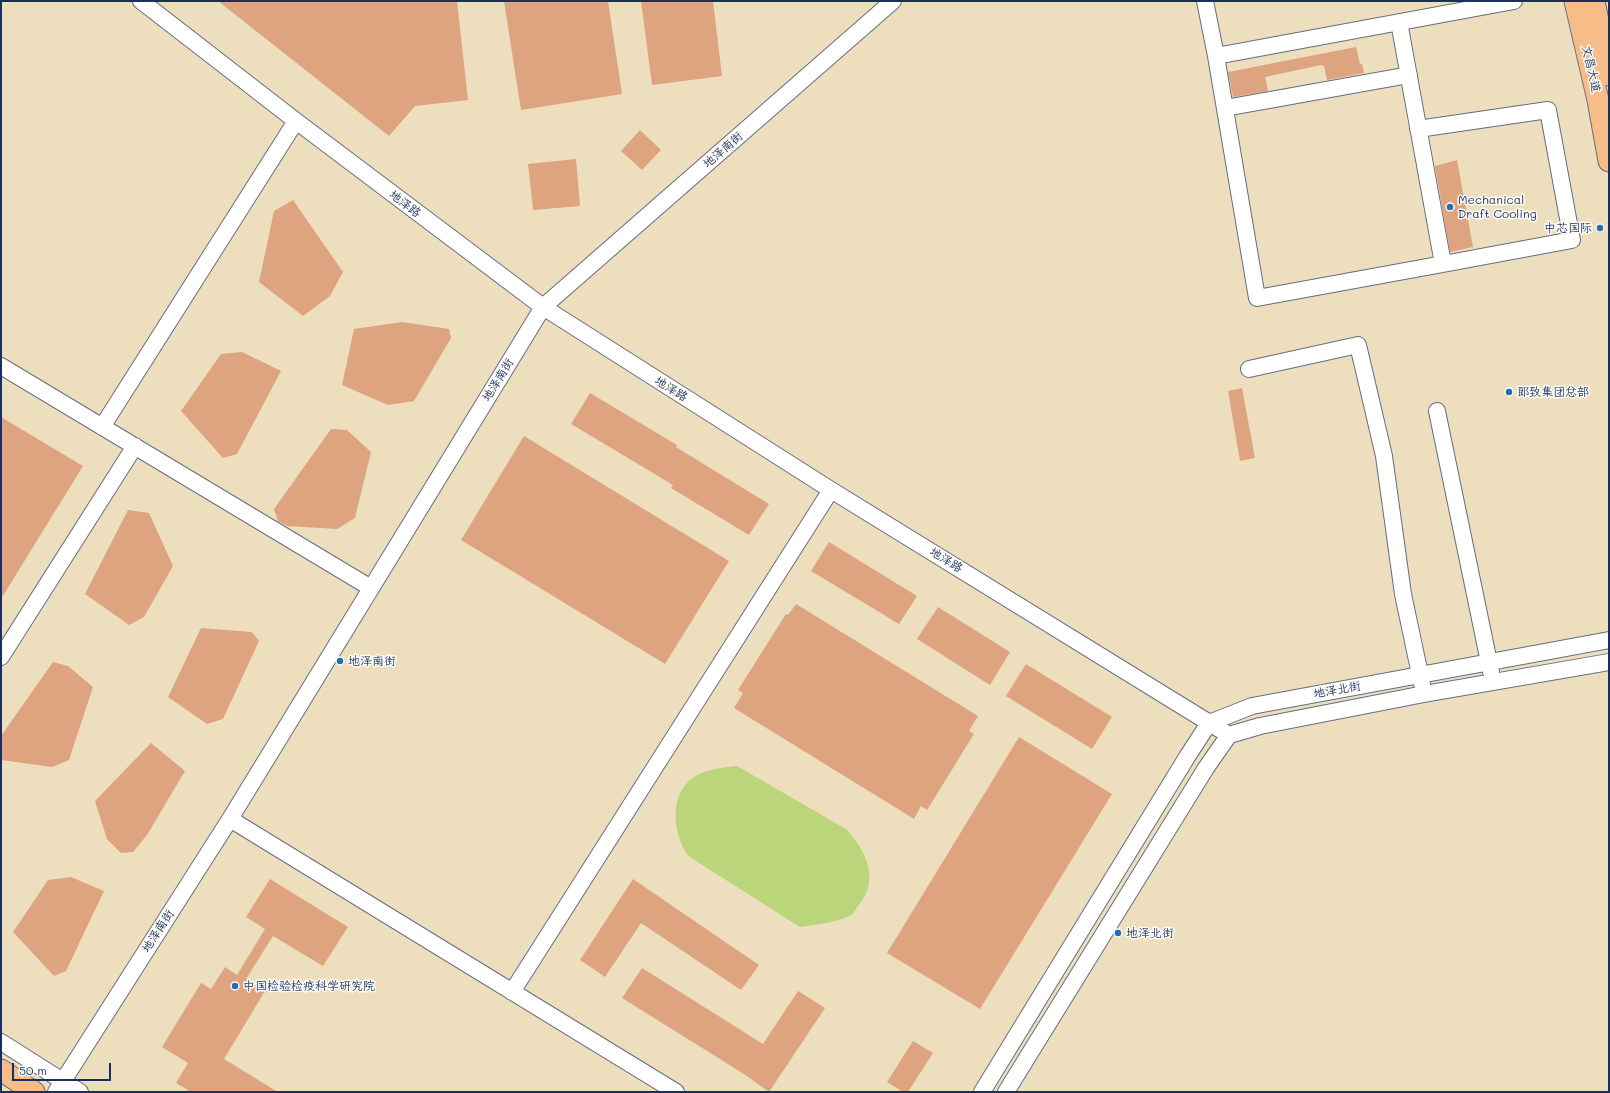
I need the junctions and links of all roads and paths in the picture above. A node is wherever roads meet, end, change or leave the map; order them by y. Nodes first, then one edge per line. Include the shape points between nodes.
1 (142, 1) edge
2 (894, 1) edge
3 (1205, 1) edge
4 (1514, 1) edge
5 (1575, 1) edge
6 (1594, 1) edge
7 (1399, 22) junction
8 (1216, 56) junction
9 (1409, 75) junction
10 (1609, 75) edge
11 (1225, 108) junction
12 (296, 121) junction
13 (1418, 129) junction
14 (1609, 161) edge
15 (1443, 264) junction
16 (542, 308) junction
17 (1, 366) edge
18 (1249, 369) dead end
19 (1437, 411) dead end
20 (102, 427) junction
21 (135, 446) junction
22 (831, 490) junction
23 (370, 588) junction
24 (1609, 640) edge
25 (1, 657) edge
26 (1489, 662) junction
27 (1609, 662) edge
28 (1420, 675) junction
29 (1493, 681) junction
30 (1424, 694) junction
31 (1210, 723) junction
32 (1229, 735) junction
33 (230, 819) junction
34 (512, 992) junction
35 (1, 1042) edge
36 (1, 1070) edge
37 (59, 1086) edge
38 (34, 1092) edge
39 (80, 1092) edge
40 (676, 1092) edge
41 (982, 1092) edge
42 (1006, 1092) edge

1 - 12 street, 地泽路
2 - 16 street, 地泽南街
3 - 8 street
4 - 7 street
5 - 14 main road, 文昌大道
6 - 10 main road, 文昌大道
7 - 8 street
7 - 9 street
8 - 11 street
9 - 11 street
9 - 13 street
11 - 15 street via 1257,298
12 - 16 street, 地泽路
12 - 20 street
13 - 15 street
13 - 15 street via 1548,110 1570,225 1572,240
16 - 22 street, 地泽路
16 - 23 street, 地泽南街
17 - 20 street
18 - 28 street via 1358,345 1384,456 1403,594
19 - 26 street
20 - 21 street
21 - 23 street
21 - 25 street
22 - 31 street, 地泽路
22 - 34 street
23 - 33 street, 地泽南街
24 - 26 street, 地泽北街
26 - 28 street, 地泽北街
26 - 29 street
27 - 29 street, 地泽北街
28 - 30 street
28 - 31 street, 地泽北街 via 1252,706
29 - 30 street, 地泽北街
30 - 32 street, 地泽北街 via 1260,726
31 - 32 street, 地泽路
31 - 41 street
32 - 42 street via 1206,768
33 - 34 street
33 - 37 street, 地泽南街
34 - 40 street
35 - 37 street
36 - 38 main road
37 - 39 street

